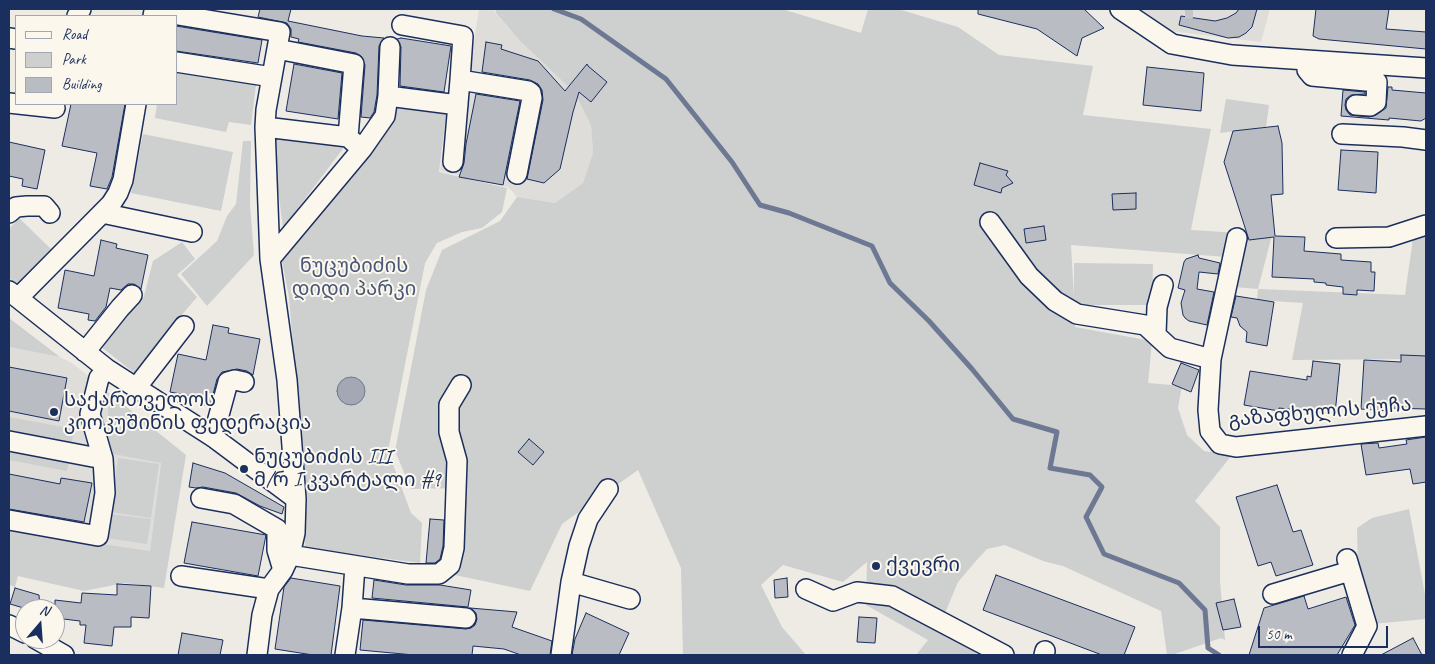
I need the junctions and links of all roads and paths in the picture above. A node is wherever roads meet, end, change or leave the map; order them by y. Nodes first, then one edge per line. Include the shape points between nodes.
1 (1120, 9) edge
2 (153, 15) edge
3 (178, 15) edge
4 (178, 15) edge
5 (402, 25) dead end
6 (390, 48) dead end
7 (277, 49) junction
8 (1307, 60) junction
9 (178, 62) edge
10 (1426, 68) edge
11 (460, 80) junction
12 (271, 83) junction
13 (388, 96) junction
14 (27, 105) edge
15 (136, 105) edge
16 (458, 105) junction
17 (1356, 106) dead end
18 (55, 108) dead end
19 (265, 127) junction
20 (1342, 134) dead end
21 (348, 137) junction
22 (1426, 140) edge
23 (362, 149) junction
24 (453, 162) dead end
25 (517, 174) dead end
26 (9, 213) edge
27 (50, 213) dead end
28 (102, 213) junction
29 (990, 222) dead end
30 (1426, 224) edge
31 (192, 232) dead end
32 (1237, 238) dead end
33 (1336, 238) dead end
34 (270, 259) junction
35 (1163, 285) dead end
36 (13, 294) edge
37 (132, 295) dead end
38 (184, 326) dead end
39 (1156, 334) junction
40 (85, 352) junction
41 (1211, 359) junction
42 (107, 369) junction
43 (244, 382) dead end
44 (461, 385) dead end
45 (136, 388) junction
46 (1426, 426) edge
47 (213, 437) junction
48 (9, 441) edge
49 (103, 459) junction
50 (608, 489) dead end
51 (201, 498) dead end
52 (296, 499) junction
53 (9, 520) edge
54 (286, 562) junction
55 (355, 566) junction
56 (181, 576) dead end
57 (571, 582) junction
58 (269, 589) junction
59 (806, 589) dead end
60 (1272, 594) dead end
61 (630, 599) dead end
62 (352, 608) junction
63 (466, 618) dead end
64 (257, 655) edge
65 (345, 655) edge
66 (561, 655) edge
67 (1004, 655) edge
68 (1352, 655) edge

1 - 8 street via 1172,44 1232,55
2 - 4 street via 154,11
3 - 7 street via 280,32
5 - 11 street via 464,36
6 - 13 street
7 - 12 street
7 - 21 street via 354,64
8 - 10 street
8 - 17 street via 1307,70 1312,76 1378,82 1376,102 1370,106
9 - 12 street
11 - 16 street
11 - 25 street via 531,93
12 - 19 street
13 - 16 street
13 - 23 street via 385,116
14 - 18 street
15 - 28 street via 123,180 118,193
16 - 24 street
19 - 21 street
19 - 34 street
20 - 22 street
21 - 23 street
23 - 34 street
26 - 27 street via 16,207 27,206 44,206
28 - 31 street
28 - 36 street
29 - 39 street via 1029,276 1055,301 1077,314 1145,325
30 - 33 street via 1389,236
32 - 41 street, გაზაფხულის ქუჩა
34 - 52 street via 287,380
35 - 39 street via 1157,307
36 - 40 street
37 - 40 street
38 - 45 street
39 - 41 street via 1170,348
40 - 42 street
41 - 46 street, გაზაფხულის ქუჩა via 1210,431 1220,444 1236,446
42 - 45 street
42 - 49 street via 99,378 90,414
43 - 47 street via 228,382
44 - 55 street via 449,405 449,432 456,461 450,565 439,574 408,574
45 - 47 street
47 - 52 street
48 - 49 street
49 - 53 street via 105,493 98,536
50 - 57 street via 588,519
51 - 54 street via 234,504 277,529 277,550
52 - 54 street via 295,533
54 - 55 street
54 - 58 street
55 - 62 street
56 - 58 street
57 - 61 street
57 - 66 street
58 - 64 street
59 - 67 street via 833,601 857,592 892,596
60 - 68 street via 1349,565 1368,626
62 - 63 street
62 - 65 street

